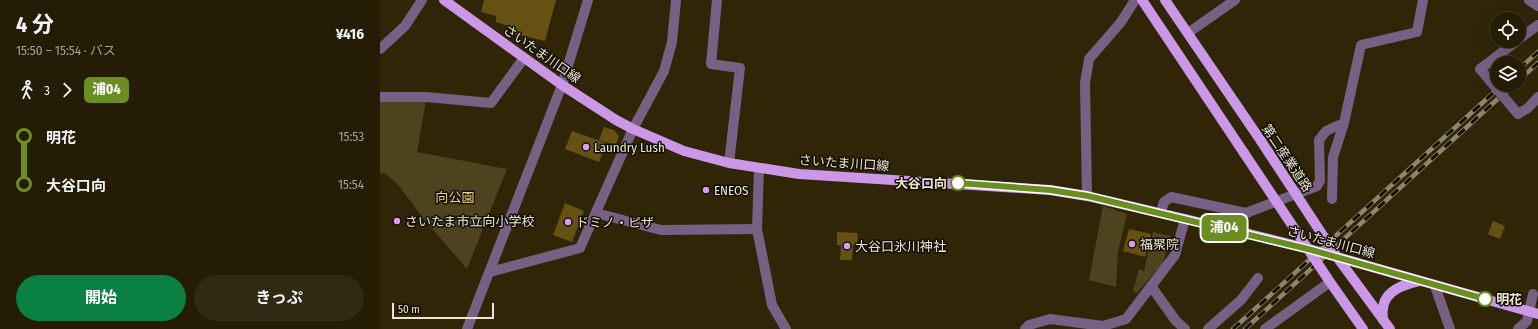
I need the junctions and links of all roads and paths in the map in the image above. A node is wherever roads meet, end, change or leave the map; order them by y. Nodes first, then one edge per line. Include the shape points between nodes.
1 (422, 0) edge
2 (444, 0) edge
3 (588, 0) edge
4 (676, 0) edge
5 (717, 0) edge
6 (1135, 0) edge
7 (1142, 0) edge
8 (1165, 0) edge
9 (1236, 0) edge
10 (1423, 0) edge
11 (1529, 0) edge
12 (1538, 6) edge
13 (1538, 25) edge
14 (1188, 33) junction
15 (1526, 34) edge
16 (1508, 48) edge
17 (380, 49) edge
18 (524, 58) junction
19 (562, 85) junction
20 (380, 97) edge
21 (1538, 97) edge
22 (1344, 123) junction
23 (633, 129) junction
24 (729, 164) junction
25 (759, 168) junction
26 (1088, 196) junction
27 (1332, 199) dead end
28 (596, 212) junction
29 (1161, 212) junction
30 (1185, 219) junction
31 (757, 229) junction
32 (1308, 249) junction
33 (1338, 257) junction
34 (490, 272) junction
35 (1258, 278) dead end
36 (1419, 281) junction
37 (1330, 282) junction
38 (1152, 286) junction
39 (1435, 286) junction
40 (1533, 294) dead end
41 (1534, 313) edge
42 (1383, 320) junction
43 (467, 329) edge
44 (786, 329) edge
45 (1025, 329) edge
46 (1185, 329) edge
47 (1208, 329) edge
48 (1265, 329) edge
49 (1363, 329) edge
50 (1390, 329) edge
51 (1450, 329) edge
52 (1518, 329) edge

1 - 17 street via 405,26
2 - 18 main road, さいたま川口線
3 - 19 street
4 - 23 street via 672,42 664,71
5 - 24 street via 711,64 740,68
6 - 26 street via 1121,22 1089,59 1085,83
7 - 32 main road, bridge
8 - 14 main road, 第二産業道路
9 - 14 street
10 - 22 street via 1417,32 1361,45
11 - 12 street
13 - 15 street
14 - 33 main road, 第二産業道路, bridge
16 - 21 street, bridge via 1480,69 1518,114
18 - 19 main road, さいたま川口線
18 - 20 street via 491,103 426,97
19 - 23 main road, さいたま川口線
19 - 34 street
22 - 27 street via 1333,157
22 - 29 street via 1326,131 1319,140 1320,181 1317,186 1246,213 1171,197 1164,202
23 - 24 main road, さいたま川口線 via 684,151
23 - 28 street
24 - 25 main road, さいたま川口線
25 - 26 main road, さいたま川口線 via 799,174 1017,187
25 - 31 street
26 - 29 main road, さいたま川口線
28 - 31 street via 661,230
28 - 34 street via 580,248
29 - 30 main road, さいたま川口線
30 - 32 main road, さいたま川口線, bridge
30 - 38 street via 1175,255
31 - 44 street via 772,305
32 - 33 main road, さいたま川口線, bridge
32 - 37 main road, bridge
33 - 36 main road, さいたま川口線, bridge
33 - 42 main road, 第二産業道路, bridge
34 - 43 street
35 - 47 street via 1241,300
36 - 39 main road, さいたま川口線
36 - 42 main road via 1392,292 1382,306
37 - 48 street
37 - 49 main road, bridge
38 - 45 street via 1126,319 1103,326 1050,320 1029,325
38 - 46 street via 1176,321
39 - 41 main road, さいたま川口線
39 - 51 street
40 - 41 street
41 - 52 street
42 - 50 main road, 第二産業道路, bridge

